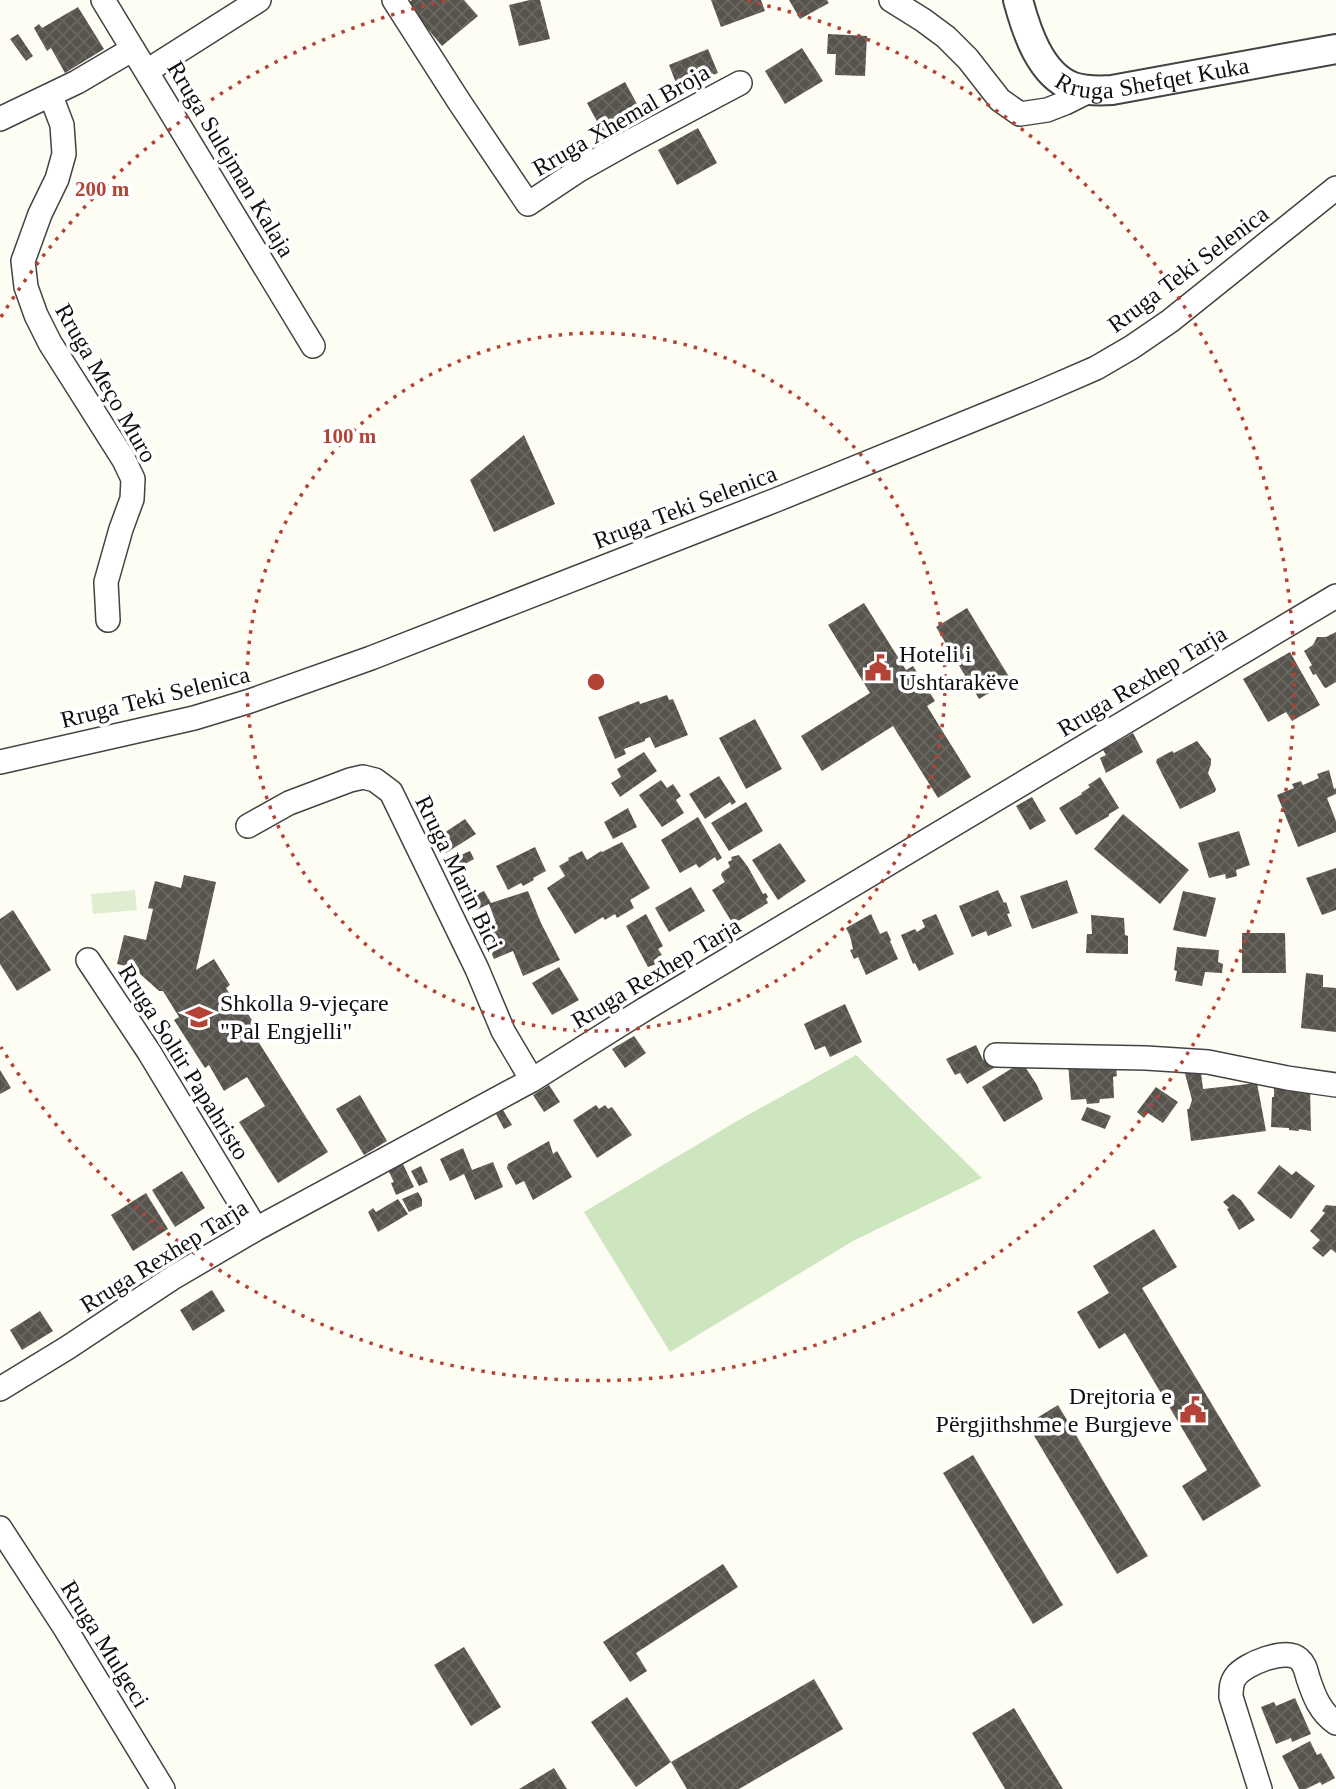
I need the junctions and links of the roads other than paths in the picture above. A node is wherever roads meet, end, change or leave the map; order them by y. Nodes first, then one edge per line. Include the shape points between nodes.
1 (103, 0) edge
2 (259, 0) edge
3 (394, 0) edge
4 (891, 0) edge
5 (1018, 0) edge
6 (133, 48) junction
7 (1336, 49) edge
8 (148, 71) junction
9 (740, 83) dead end
10 (1089, 91) junction
11 (51, 96) junction
12 (0, 119) edge
13 (1336, 188) edge
14 (313, 346) dead end
15 (1336, 596) edge
16 (108, 620) dead end
17 (0, 762) edge
18 (248, 826) dead end
19 (88, 960) dead end
20 (996, 1055) dead end
21 (531, 1080) junction
22 (1336, 1085) edge
23 (256, 1228) junction
24 (0, 1389) edge
25 (0, 1528) edge
26 (1336, 1723) edge
27 (163, 1789) edge
28 (1260, 1789) edge

1 - 6 street, Rruga Sulejman Kalaja
2 - 8 street
3 - 9 street, Rruga Xhemal Broja via 528,204 599,158
4 - 10 street via 946,37 1000,100 1020,114 1047,110
5 - 10 street, Rruga Shefqet Kuka via 1044,63 1056,77
6 - 8 street, Rruga Sulejman Kalaja
6 - 11 street
7 - 10 street, Rruga Shefqet Kuka
8 - 14 street, Rruga Sulejman Kalaja
11 - 12 street
11 - 16 street, Rruga Meço Muro via 62,125 64,153 23,261 26,287 50,343 133,479 132,499 106,582
13 - 17 street, Rruga Teki Selenica via 1170,321 1096,368 1036,394 776,500 250,701
15 - 21 street, Rruga Rexhep Tarja
18 - 21 street, Rruga Marin Bici via 289,803 350,780 375,780 391,792 503,1031
19 - 23 street, Rruga Soltir Papahristo
20 - 22 street via 1208,1062
21 - 23 street, Rruga Rexhep Tarja
23 - 24 street, Rruga Rexhep Tarja
25 - 27 street, Rruga Mulgeci
26 - 28 street via 1322,1711 1301,1660 1294,1656 1280,1654 1237,1675 1231,1697

